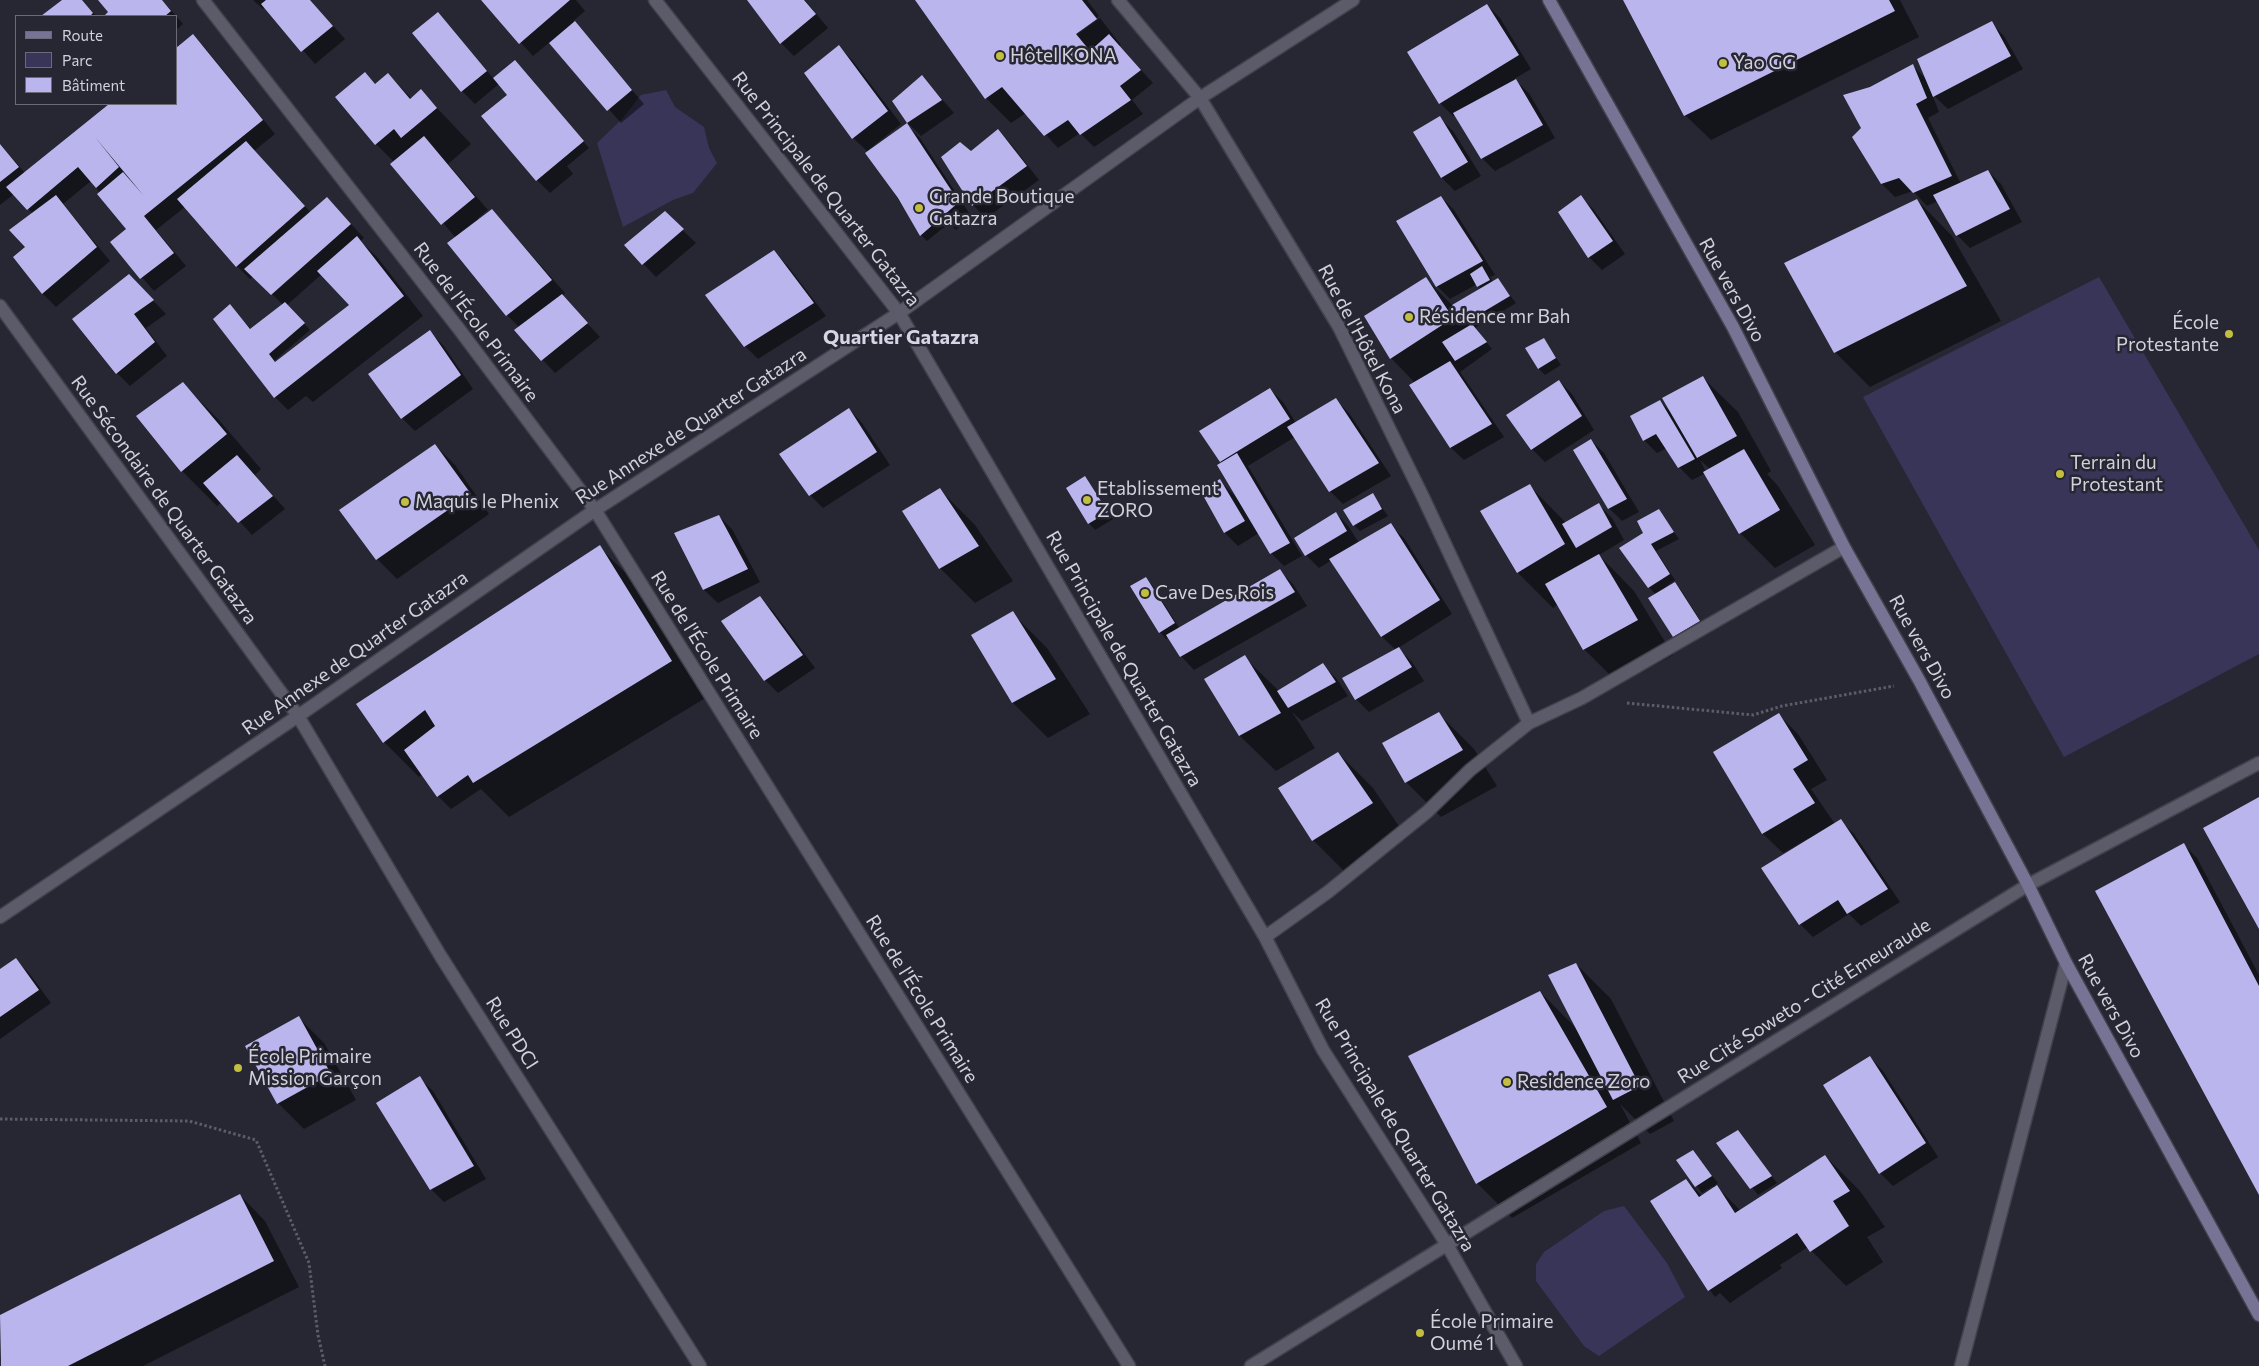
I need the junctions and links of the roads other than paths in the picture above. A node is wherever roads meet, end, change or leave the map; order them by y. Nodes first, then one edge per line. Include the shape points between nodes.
1 (203, 0) edge
2 (655, 0) edge
3 (1118, 0) edge
4 (1353, 0) edge
5 (1549, 0) edge
6 (1200, 98) junction
7 (0, 306) edge
8 (899, 313) junction
9 (595, 510) junction
10 (1844, 548) junction
11 (298, 716) junction
12 (1529, 723) junction
13 (2259, 763) edge
14 (2028, 885) junction
15 (0, 917) edge
16 (1265, 937) junction
17 (2066, 963) junction
18 (1446, 1244) junction
19 (2259, 1315) edge
20 (700, 1366) edge
21 (1129, 1366) edge
22 (1251, 1366) edge
23 (1516, 1366) edge
24 (1961, 1366) edge

1 - 9 street, Rue de l'École Primaire
2 - 8 street, Rue Principale de Quarter Gatazra
3 - 6 street, Rue de l'Hôtel Kona
4 - 6 street, Rue Annexe de Quarter Gatazra
5 - 10 main road, Rue vers Divo via 1733,328
6 - 8 street, Rue Annexe de Quarter Gatazra
6 - 12 street, Rue de l'Hôtel Kona via 1339,327
7 - 11 street, Rue Sécondaire de Quarter Gatazra
8 - 9 street, Rue Annexe de Quarter Gatazra
8 - 16 street, Rue Principale de Quarter Gatazra
9 - 11 street, Rue Annexe de Quarter Gatazra
9 - 21 street, Rue de l'École Primaire
10 - 12 street via 1582,698
10 - 14 main road, Rue vers Divo via 1919,680
11 - 15 street, Rue Annexe de Quarter Gatazra
11 - 20 street, Rue PDCI via 440,955
12 - 16 street via 1470,770 1427,812 1328,892
13 - 14 street, Rue Cité Soweto - Cité Emeuraude
14 - 17 main road, Rue vers Divo
14 - 18 street, Rue Cité Soweto - Cité Emeuraude
16 - 18 street, Rue Principale de Quarter Gatazra via 1323,1050
17 - 19 main road, Rue vers Divo
17 - 24 street
18 - 22 street, Rue Cité Soweto - Cité Emeuraude
18 - 23 street, Rue Principale de Quarter Gatazra

